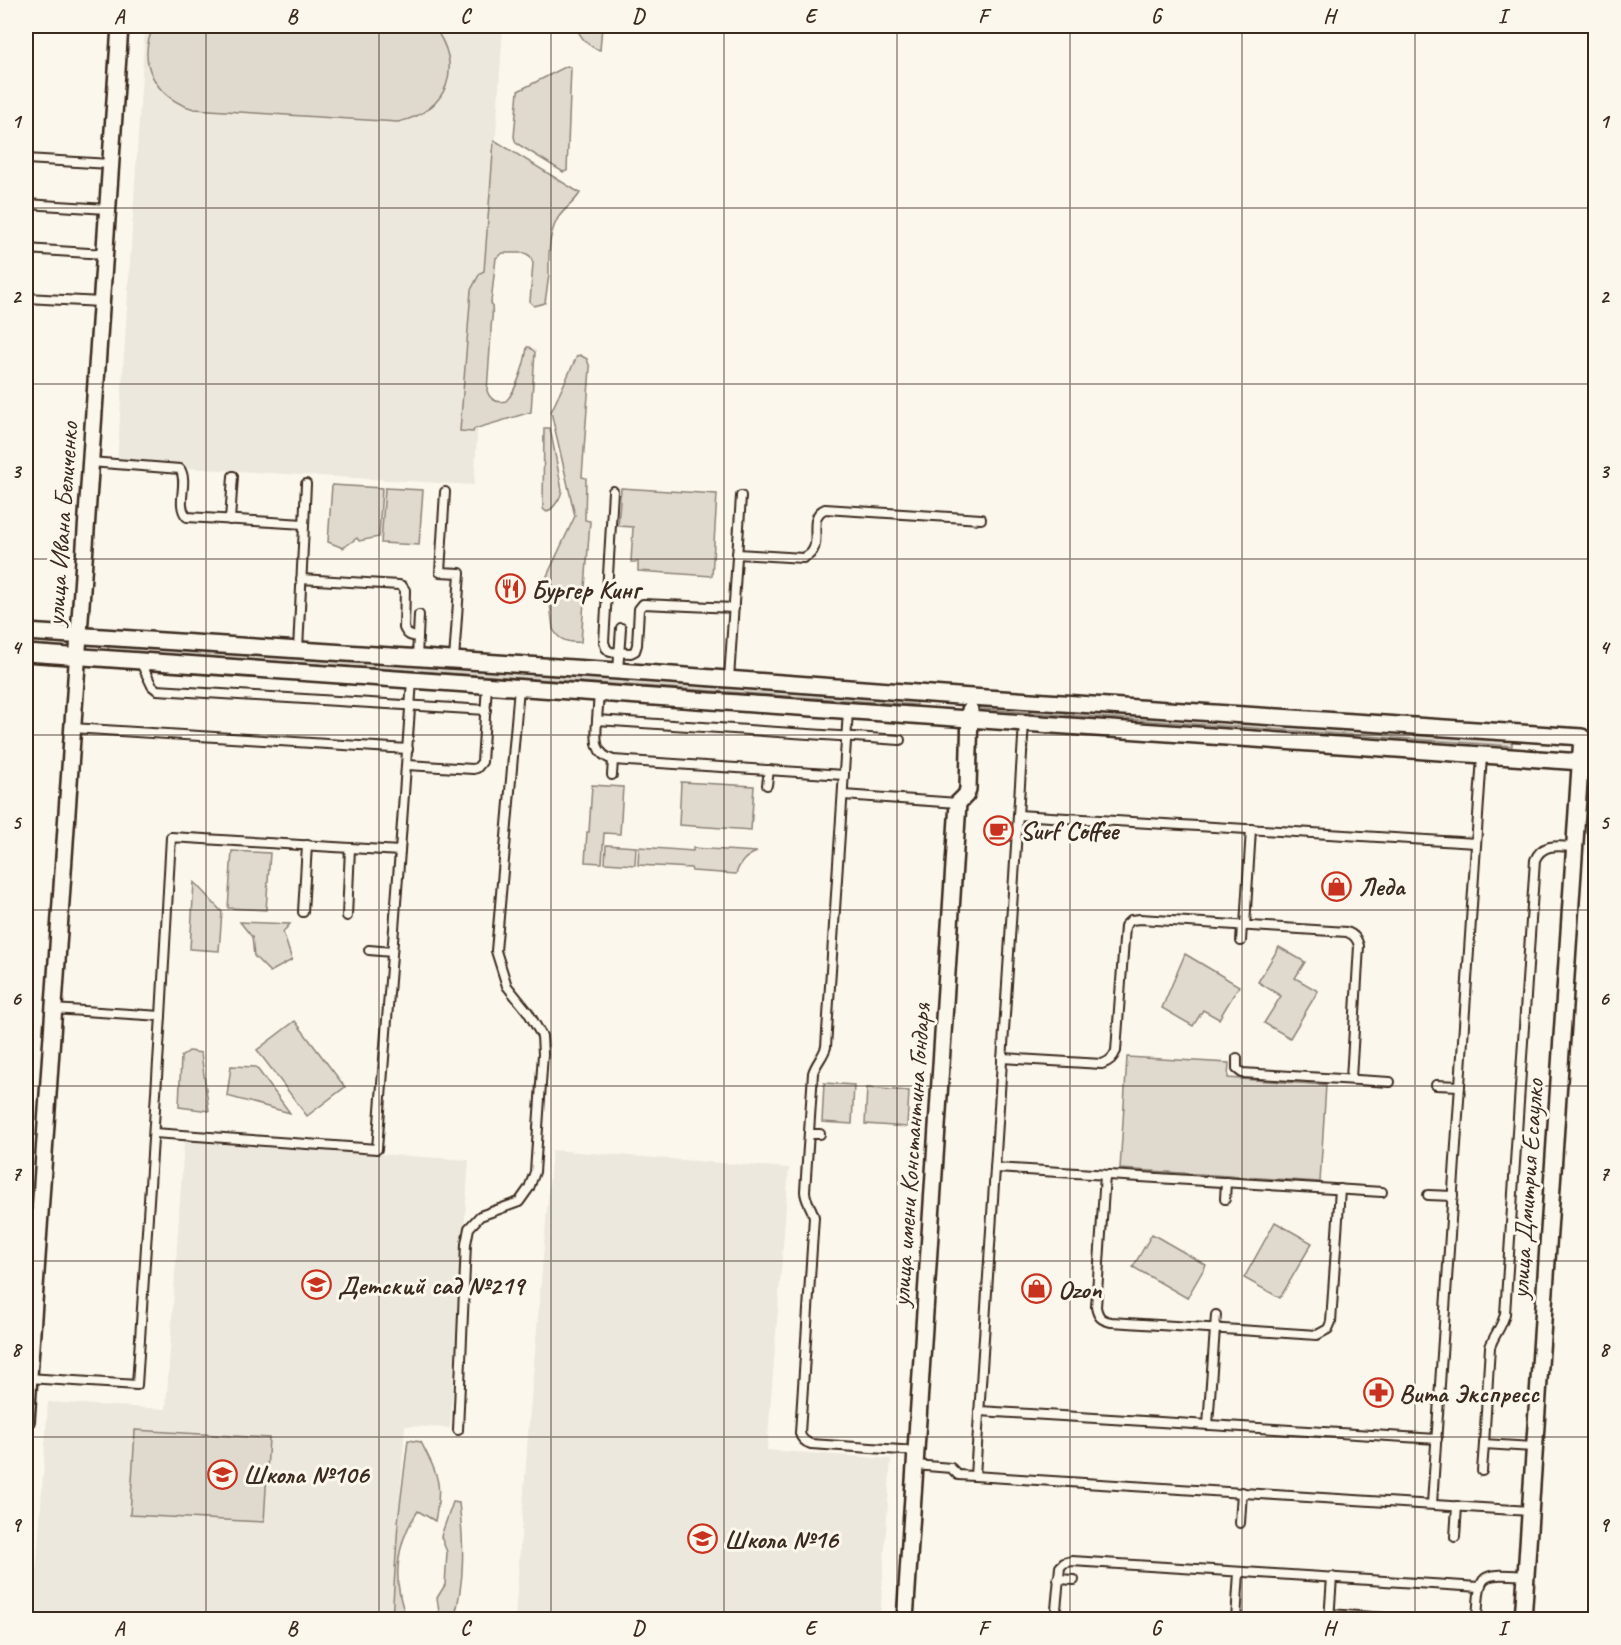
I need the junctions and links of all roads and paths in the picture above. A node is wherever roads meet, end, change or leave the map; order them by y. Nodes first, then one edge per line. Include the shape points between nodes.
1 (120, 26) edge
2 (26, 159) edge
3 (110, 164) junction
4 (26, 204) edge
5 (107, 209) junction
6 (26, 249) edge
7 (104, 254) junction
8 (26, 298) edge
9 (101, 302) junction
10 (90, 462) junction
11 (232, 477) dead end
12 (306, 484) dead end
13 (613, 491) dead end
14 (445, 492) dead end
15 (741, 496) dead end
16 (230, 519) junction
17 (981, 519) dead end
18 (304, 524) junction
19 (737, 554) junction
20 (301, 579) junction
21 (734, 608) junction
22 (419, 615) dead end
23 (621, 628) dead end
24 (26, 632) edge
25 (78, 636) junction
26 (418, 637) junction
27 (298, 650) junction
28 (26, 653) edge
29 (619, 653) junction
30 (77, 657) junction
31 (417, 658) junction
32 (454, 660) junction
33 (140, 661) junction
34 (618, 670) junction
35 (729, 679) junction
36 (412, 680) junction
37 (487, 685) junction
38 (519, 688) junction
39 (599, 693) junction
40 (971, 697) junction
41 (411, 705) junction
42 (486, 710) junction
43 (848, 711) junction
44 (970, 719) junction
45 (597, 720) junction
46 (1024, 723) junction
47 (72, 728) junction
48 (846, 737) junction
49 (900, 740) dead end
50 (408, 749) junction
51 (1482, 756) junction
52 (613, 760) junction
53 (1580, 762) junction
54 (1596, 763) edge
55 (407, 765) junction
56 (769, 770) junction
57 (612, 775) dead end
58 (844, 775) junction
59 (767, 785) dead end
60 (843, 795) junction
61 (958, 803) junction
62 (1018, 815) junction
63 (1251, 829) junction
64 (1476, 843) junction
65 (307, 845) junction
66 (1574, 847) junction
67 (350, 848) junction
68 (400, 851) junction
69 (303, 912) dead end
70 (346, 916) dead end
71 (1243, 925) junction
72 (1241, 941) dead end
73 (369, 950) dead end
74 (392, 952) junction
75 (53, 1009) junction
76 (161, 1016) junction
77 (1002, 1058) junction
78 (1237, 1058) dead end
79 (1351, 1079) junction
80 (1390, 1082) dead end
81 (1436, 1084) dead end
82 (1460, 1086) junction
83 (154, 1133) junction
84 (809, 1134) junction
85 (820, 1134) dead end
86 (995, 1168) junction
87 (1105, 1175) junction
88 (1226, 1182) junction
89 (1340, 1189) junction
90 (1382, 1192) dead end
91 (1428, 1195) dead end
92 (1453, 1196) junction
93 (1225, 1199) dead end
94 (1216, 1315) dead end
95 (1215, 1329) junction
96 (28, 1378) junction
97 (979, 1411) junction
98 (26, 1421) edge
99 (1208, 1425) junction
100 (458, 1430) dead end
101 (1437, 1439) junction
102 (1484, 1444) junction
103 (1534, 1448) junction
104 (915, 1458) junction
105 (1482, 1471) dead end
106 (975, 1476) junction
107 (1242, 1492) junction
108 (1432, 1504) junction
109 (1457, 1506) junction
110 (1530, 1511) junction
111 (1240, 1523) dead end
112 (1455, 1537) dead end
113 (1239, 1572) junction
114 (1526, 1576) junction
115 (1332, 1577) junction
116 (1058, 1579) junction
117 (1074, 1580) dead end
118 (1479, 1587) junction
119 (1329, 1617) edge
120 (905, 1620) edge
121 (1055, 1620) edge
122 (1236, 1620) edge
123 (1416, 1620) edge
124 (1477, 1620) edge
125 (1523, 1620) edge

1 - 3 street, улица Ивана Беличенко
2 - 3 lane
3 - 5 street, улица Ивана Беличенко
4 - 5 lane
5 - 7 street, улица Ивана Беличенко
6 - 7 lane
7 - 9 street, улица Ивана Беличенко
8 - 9 lane
9 - 10 street, улица Ивана Беличенко
10 - 16 lane via 180,469 182,510 187,517
10 - 25 street, улица Ивана Беличенко
11 - 16 lane
12 - 18 lane
13 - 29 lane via 604,642 610,652
14 - 32 lane via 440,572 460,573
15 - 19 lane
16 - 18 lane
17 - 19 lane via 825,509 816,516 814,549 808,556
18 - 20 lane
19 - 21 lane
20 - 26 lane via 402,586 405,632
20 - 27 lane
21 - 29 lane via 643,604 639,609 635,651
21 - 35 lane
22 - 26 lane
23 - 29 lane
24 - 25 street
25 - 27 street
25 - 30 street, улица Ивана Беличенко
26 - 31 lane
27 - 31 street
28 - 30 street
29 - 34 lane
30 - 33 street
30 - 47 street, улица Ивана Беличенко
31 - 32 street
32 - 34 street
33 - 36 street
33 - 41 lane via 158,690
34 - 35 street
35 - 40 street
36 - 37 street
36 - 41 lane
37 - 38 street
37 - 42 lane
38 - 39 street
38 - 100 lane via 496,951 507,986 542,1036 535,1172 530,1188 519,1202 480,1216 469,1228
39 - 43 street
39 - 45 lane
40 - 44 street, улица имени Константина Гондаря
40 - 53 street, улица Дмитрия Есаулко via 1581,737
41 - 42 lane
41 - 50 lane
42 - 55 lane via 482,762 477,768
43 - 44 street
43 - 48 lane
44 - 46 street
44 - 61 street, улица имени Константина Гондаря via 968,789
45 - 48 lane
45 - 52 lane via 599,750
46 - 51 street
46 - 62 lane
47 - 50 lane
47 - 75 street, улица Ивана Беличенко
48 - 49 lane
48 - 58 lane
50 - 55 lane
51 - 53 street
51 - 64 lane
52 - 56 lane
52 - 57 lane
53 - 54 street
53 - 66 street, улица Дмитрия Есаулко
55 - 68 lane
56 - 58 lane
56 - 59 lane
58 - 60 lane
60 - 61 lane
60 - 84 lane via 826,1047 814,1066
61 - 104 street, улица имени Константина Гондаря
62 - 63 lane
62 - 77 lane
63 - 64 lane
63 - 71 lane
64 - 82 lane
65 - 67 lane
65 - 69 lane
65 - 76 lane via 171,837
66 - 102 lane via 1544,848 1535,860 1505,1314 1492,1339
66 - 103 street, улица Дмитрия Есаулко
67 - 68 lane
67 - 70 lane
68 - 74 lane
71 - 72 lane
71 - 77 lane via 1131,920 1123,932 1113,1057 1102,1064
71 - 79 lane via 1353,934 1359,946
73 - 74 lane
74 - 83 lane via 378,1149
75 - 76 lane
75 - 96 street, улица Ивана Беличенко
76 - 83 lane
77 - 86 lane
78 - 79 lane via 1237,1069 1242,1072
79 - 80 lane
81 - 82 lane
82 - 92 lane
83 - 96 lane via 137,1385
84 - 85 lane
84 - 104 lane via 805,1194 814,1217 801,1437 811,1444
86 - 87 lane
86 - 97 lane
87 - 88 lane
87 - 95 lane via 1098,1314 1111,1322
88 - 89 lane
88 - 93 lane
89 - 90 lane
89 - 95 lane via 1328,1329 1317,1335
91 - 92 lane
92 - 101 lane
94 - 95 lane
95 - 99 lane
96 - 98 street, улица Ивана Беличенко
97 - 99 lane
97 - 106 lane
99 - 101 lane
101 - 108 lane
102 - 103 lane
102 - 105 lane
103 - 110 street, улица Дмитрия Есаулко
104 - 106 lane via 951,1468 958,1475
104 - 120 street, улица имени Константина Гондаря
106 - 107 lane
107 - 108 lane
107 - 111 lane
108 - 109 lane
109 - 110 lane
109 - 112 lane
110 - 114 street, улица Дмитрия Есаулко
113 - 115 lane
113 - 116 lane via 1072,1561 1060,1567
113 - 122 lane
114 - 118 lane via 1496,1574 1488,1576
114 - 125 street, улица Дмитрия Есаулко
115 - 118 lane
115 - 119 lane
116 - 117 lane
116 - 121 lane
118 - 124 lane
119 - 123 lane

